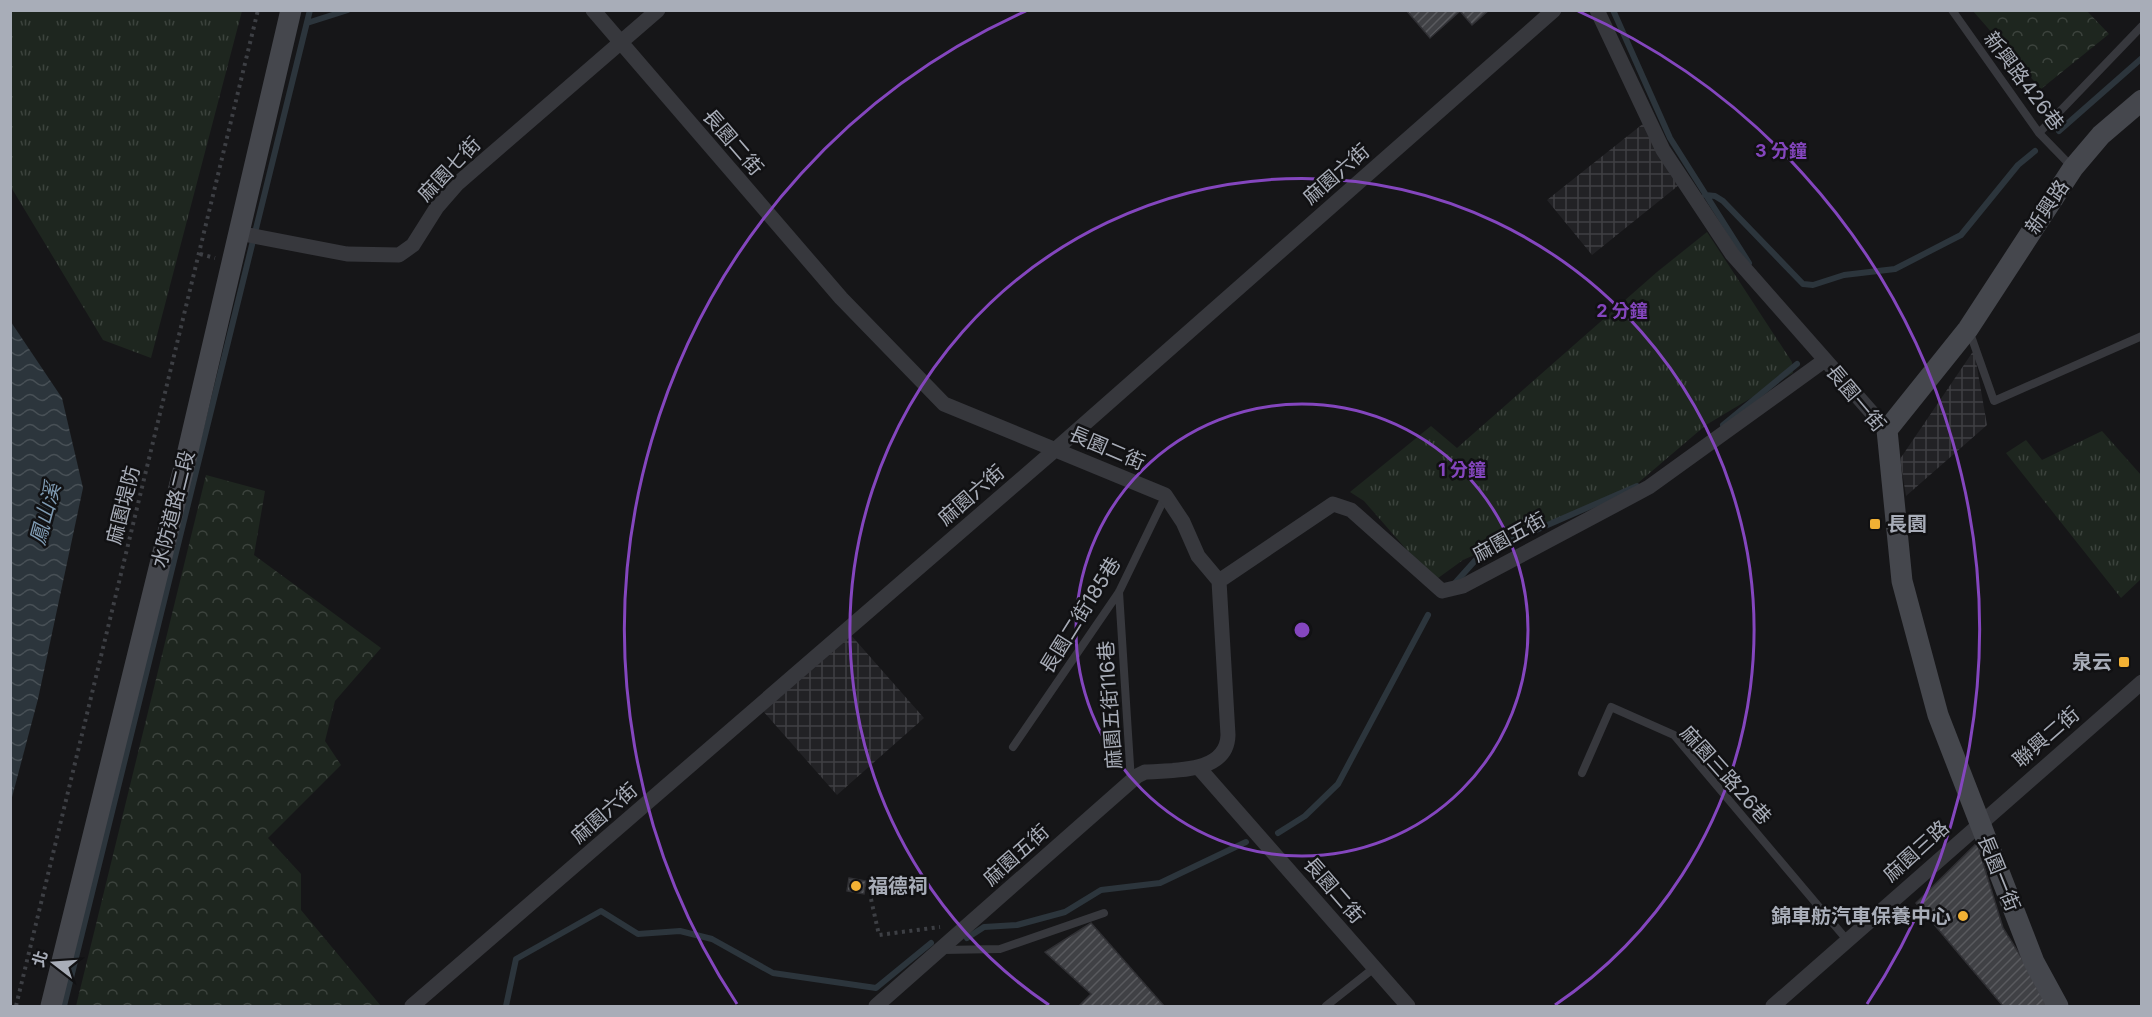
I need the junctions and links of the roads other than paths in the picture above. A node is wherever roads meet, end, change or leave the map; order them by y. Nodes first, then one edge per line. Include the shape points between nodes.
1 (291, 10) edge
2 (593, 10) edge
3 (658, 10) edge
4 (1554, 10) edge
5 (1597, 10) edge
6 (1952, 10) edge
7 (2142, 26) edge
8 (619, 42) junction
9 (2142, 100) edge
10 (2039, 133) junction
11 (2073, 168) junction
12 (238, 233) junction
13 (1968, 329) junction
14 (2142, 336) edge
15 (1825, 360) junction
16 (1887, 430) junction
17 (1056, 449) junction
18 (1166, 495) junction
19 (1219, 581) junction
20 (1119, 592) junction
21 (2142, 682) edge
22 (1013, 747) dead end
23 (1198, 768) junction
24 (1581, 773) dead end
25 (1131, 781) junction
26 (1979, 823) junction
27 (1104, 913) dead end
28 (1847, 940) junction
29 (941, 950) junction
30 (1374, 968) junction
31 (51, 1006) edge
32 (412, 1006) edge
33 (876, 1006) edge
34 (1326, 1006) edge
35 (1408, 1006) edge
36 (1773, 1006) edge
37 (2058, 1006) edge

1 - 12 street, 水防道路二段
2 - 8 street, 長園二街
3 - 8 street, 麻園七街
4 - 17 street, 麻園六街
5 - 15 street, 長園一街 via 1663,150 1732,254
6 - 10 lane, 新興路426巷
7 - 10 lane
8 - 12 street, 麻園七街 via 457,184 413,245 399,255 347,254
8 - 17 street, 長園二街 via 841,298 944,404
9 - 11 street, 新興路 via 2101,135
10 - 11 lane, 新興路426巷
11 - 13 street, 新興路
12 - 31 street, 水防道路二段
13 - 14 lane via 1994,401
13 - 16 street, 新興路
15 - 16 street, 長園一街
15 - 19 street, 麻園五街 via 1649,487 1463,586 1442,591 1351,510 1333,504
16 - 26 street, 長園一街 via 1902,580 1938,715
17 - 18 street, 長園二街
17 - 32 street, 麻園六街
18 - 19 street via 1198,556
18 - 20 lane, 長園二街185巷
19 - 23 street via 1228,746 1223,754
20 - 22 lane, 長園二街185巷
20 - 25 lane, 麻園五街116巷
21 - 26 street, 聯興二街
23 - 25 street, 麻園五街 via 1145,772
23 - 30 street, 長園二街
24 - 28 lane, 麻園三路26巷 via 1611,707 1674,735
25 - 29 street, 麻園五街
26 - 28 street, 麻園三路
26 - 37 street, 長園一街 via 2034,962
27 - 29 lane via 1000,949
28 - 36 street, 麻園三路
29 - 33 street, 麻園五街
30 - 34 lane
30 - 35 street, 長園二街

